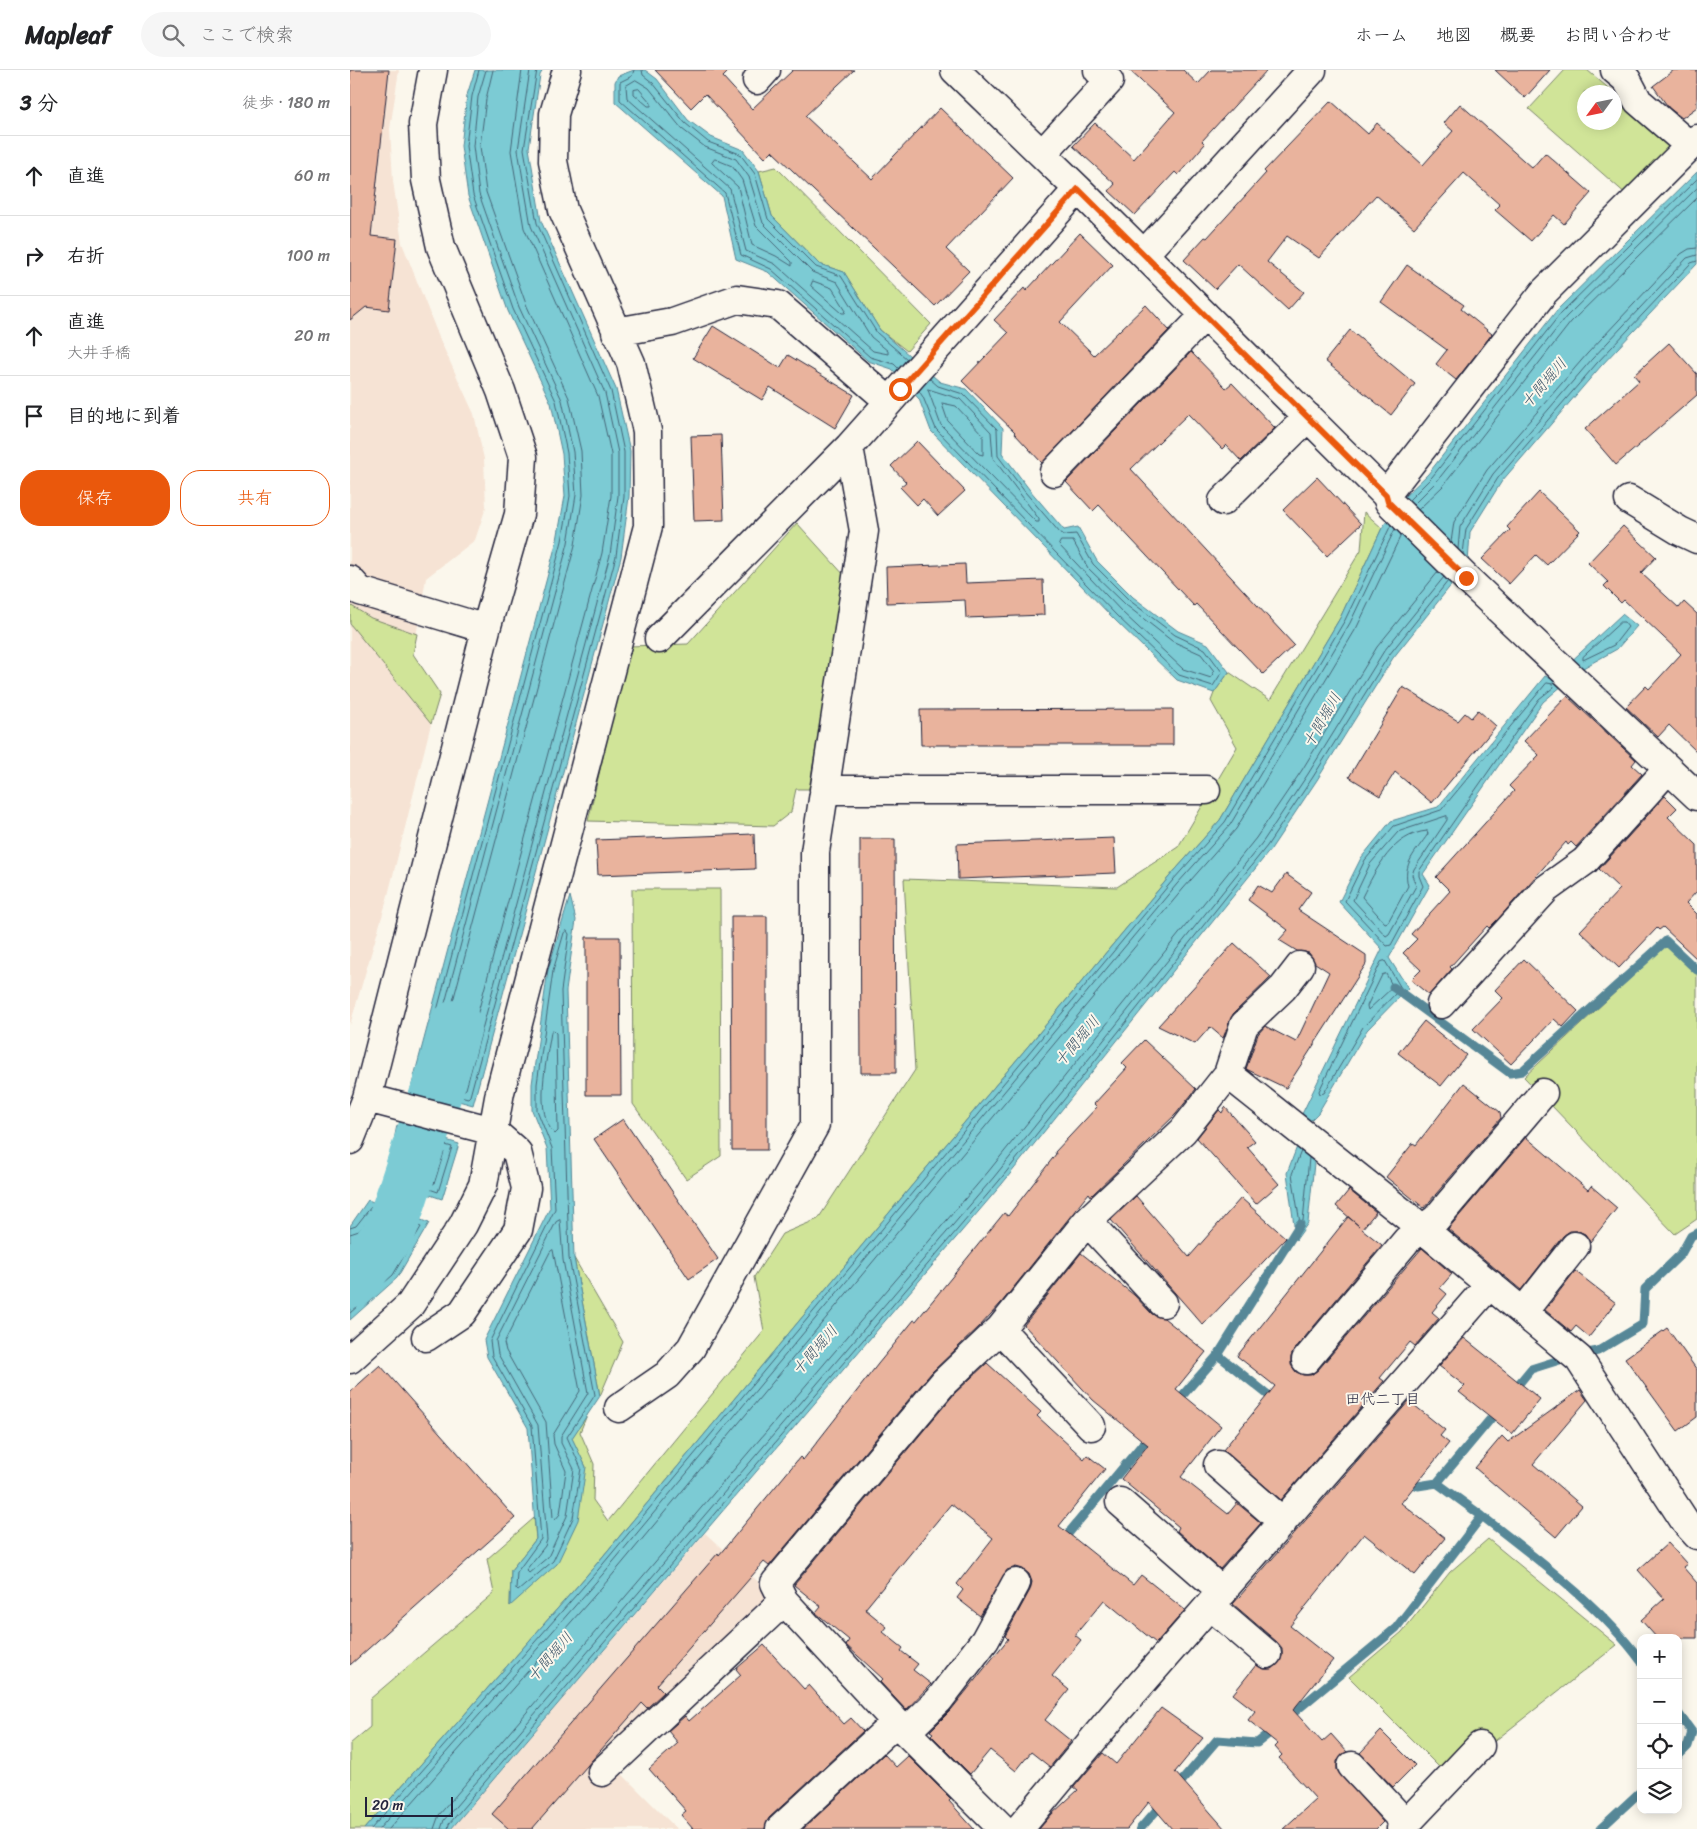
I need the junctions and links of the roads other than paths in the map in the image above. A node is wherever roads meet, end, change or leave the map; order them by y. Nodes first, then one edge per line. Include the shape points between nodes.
1 (433, 70) edge
2 (567, 70) edge
3 (955, 70) edge
4 (1098, 70) edge
5 (1312, 70) edge
6 (1615, 70) edge
7 (1693, 142) edge
8 (1042, 154) junction
9 (1078, 189) junction
10 (1144, 254) junction
11 (1205, 315) junction
12 (616, 332) junction
13 (895, 395) junction
14 (1308, 417) junction
15 (849, 447) junction
16 (1054, 472) dead end
17 (1387, 498) junction
18 (1629, 500) dead end
19 (1223, 501) dead end
20 (1697, 539) edge
21 (350, 580) edge
22 (486, 629) junction
23 (658, 639) dead end
24 (1667, 770) junction
25 (824, 790) junction
26 (1206, 790) dead end
27 (1697, 796) edge
28 (1300, 966) dead end
29 (1441, 1004) dead end
30 (1228, 1074) junction
31 (1543, 1093) dead end
32 (378, 1101) junction
33 (488, 1130) junction
34 (350, 1140) edge
35 (1087, 1221) junction
36 (1423, 1229) junction
37 (1575, 1246) dead end
38 (1490, 1284) junction
39 (1164, 1303) dead end
40 (1523, 1312) junction
41 (1000, 1329) junction
42 (426, 1337) dead end
43 (350, 1359) edge
44 (1306, 1360) dead end
45 (619, 1408) dead end
46 (1091, 1426) dead end
47 (1218, 1465) dead end
48 (1120, 1502) dead end
49 (1283, 1522) junction
50 (1697, 1535) edge
51 (1016, 1583) dead end
52 (1217, 1599) junction
53 (784, 1602) junction
54 (1267, 1654) dead end
55 (901, 1727) junction
56 (1480, 1746) dead end
57 (1352, 1766) dead end
58 (602, 1772) dead end
59 (1403, 1826) edge
60 (780, 1829) edge
61 (1003, 1829) edge
62 (1019, 1829) edge

1 - 22 street via 423,124 426,180 441,247 501,391 523,457 519,514
2 - 12 street via 554,114 553,162 563,210
3 - 8 street
4 - 8 street via 1109,81
5 - 10 street
6 - 7 street via 1627,80 1638,100
7 - 17 street via 1544,292
8 - 9 street
9 - 10 street
9 - 13 street
10 - 11 street
11 - 14 street
11 - 16 street
12 - 13 street via 672,322 737,299 778,305
12 - 33 street via 631,363 647,431 648,526
13 - 15 street
14 - 17 street
14 - 19 street
15 - 23 street
15 - 25 street via 864,532
17 - 24 street
18 - 20 street
21 - 22 street via 360,591
22 - 32 street
24 - 27 street
24 - 29 street via 1584,861 1546,889
25 - 26 street
25 - 45 street via 815,852 815,1124 691,1348 667,1375
28 - 30 street via 1283,988 1244,1025
30 - 35 street via 1183,1131
30 - 36 street
31 - 36 street via 1436,1219
32 - 33 street
32 - 34 street
33 - 42 street via 517,1152 526,1188 518,1230 462,1313
33 - 43 street via 483,1185 463,1225 410,1304
35 - 39 street
35 - 41 street
36 - 38 street
36 - 44 street via 1407,1240
37 - 40 street
38 - 40 street
38 - 49 street
40 - 50 street via 1574,1354
41 - 46 street
41 - 53 street via 944,1382 775,1583
47 - 49 street
48 - 52 street
49 - 52 street
51 - 55 street via 985,1640 939,1700
52 - 54 street
52 - 62 street via 1112,1717
53 - 55 street
53 - 58 street
55 - 60 street
55 - 61 street
56 - 59 street
57 - 59 street

